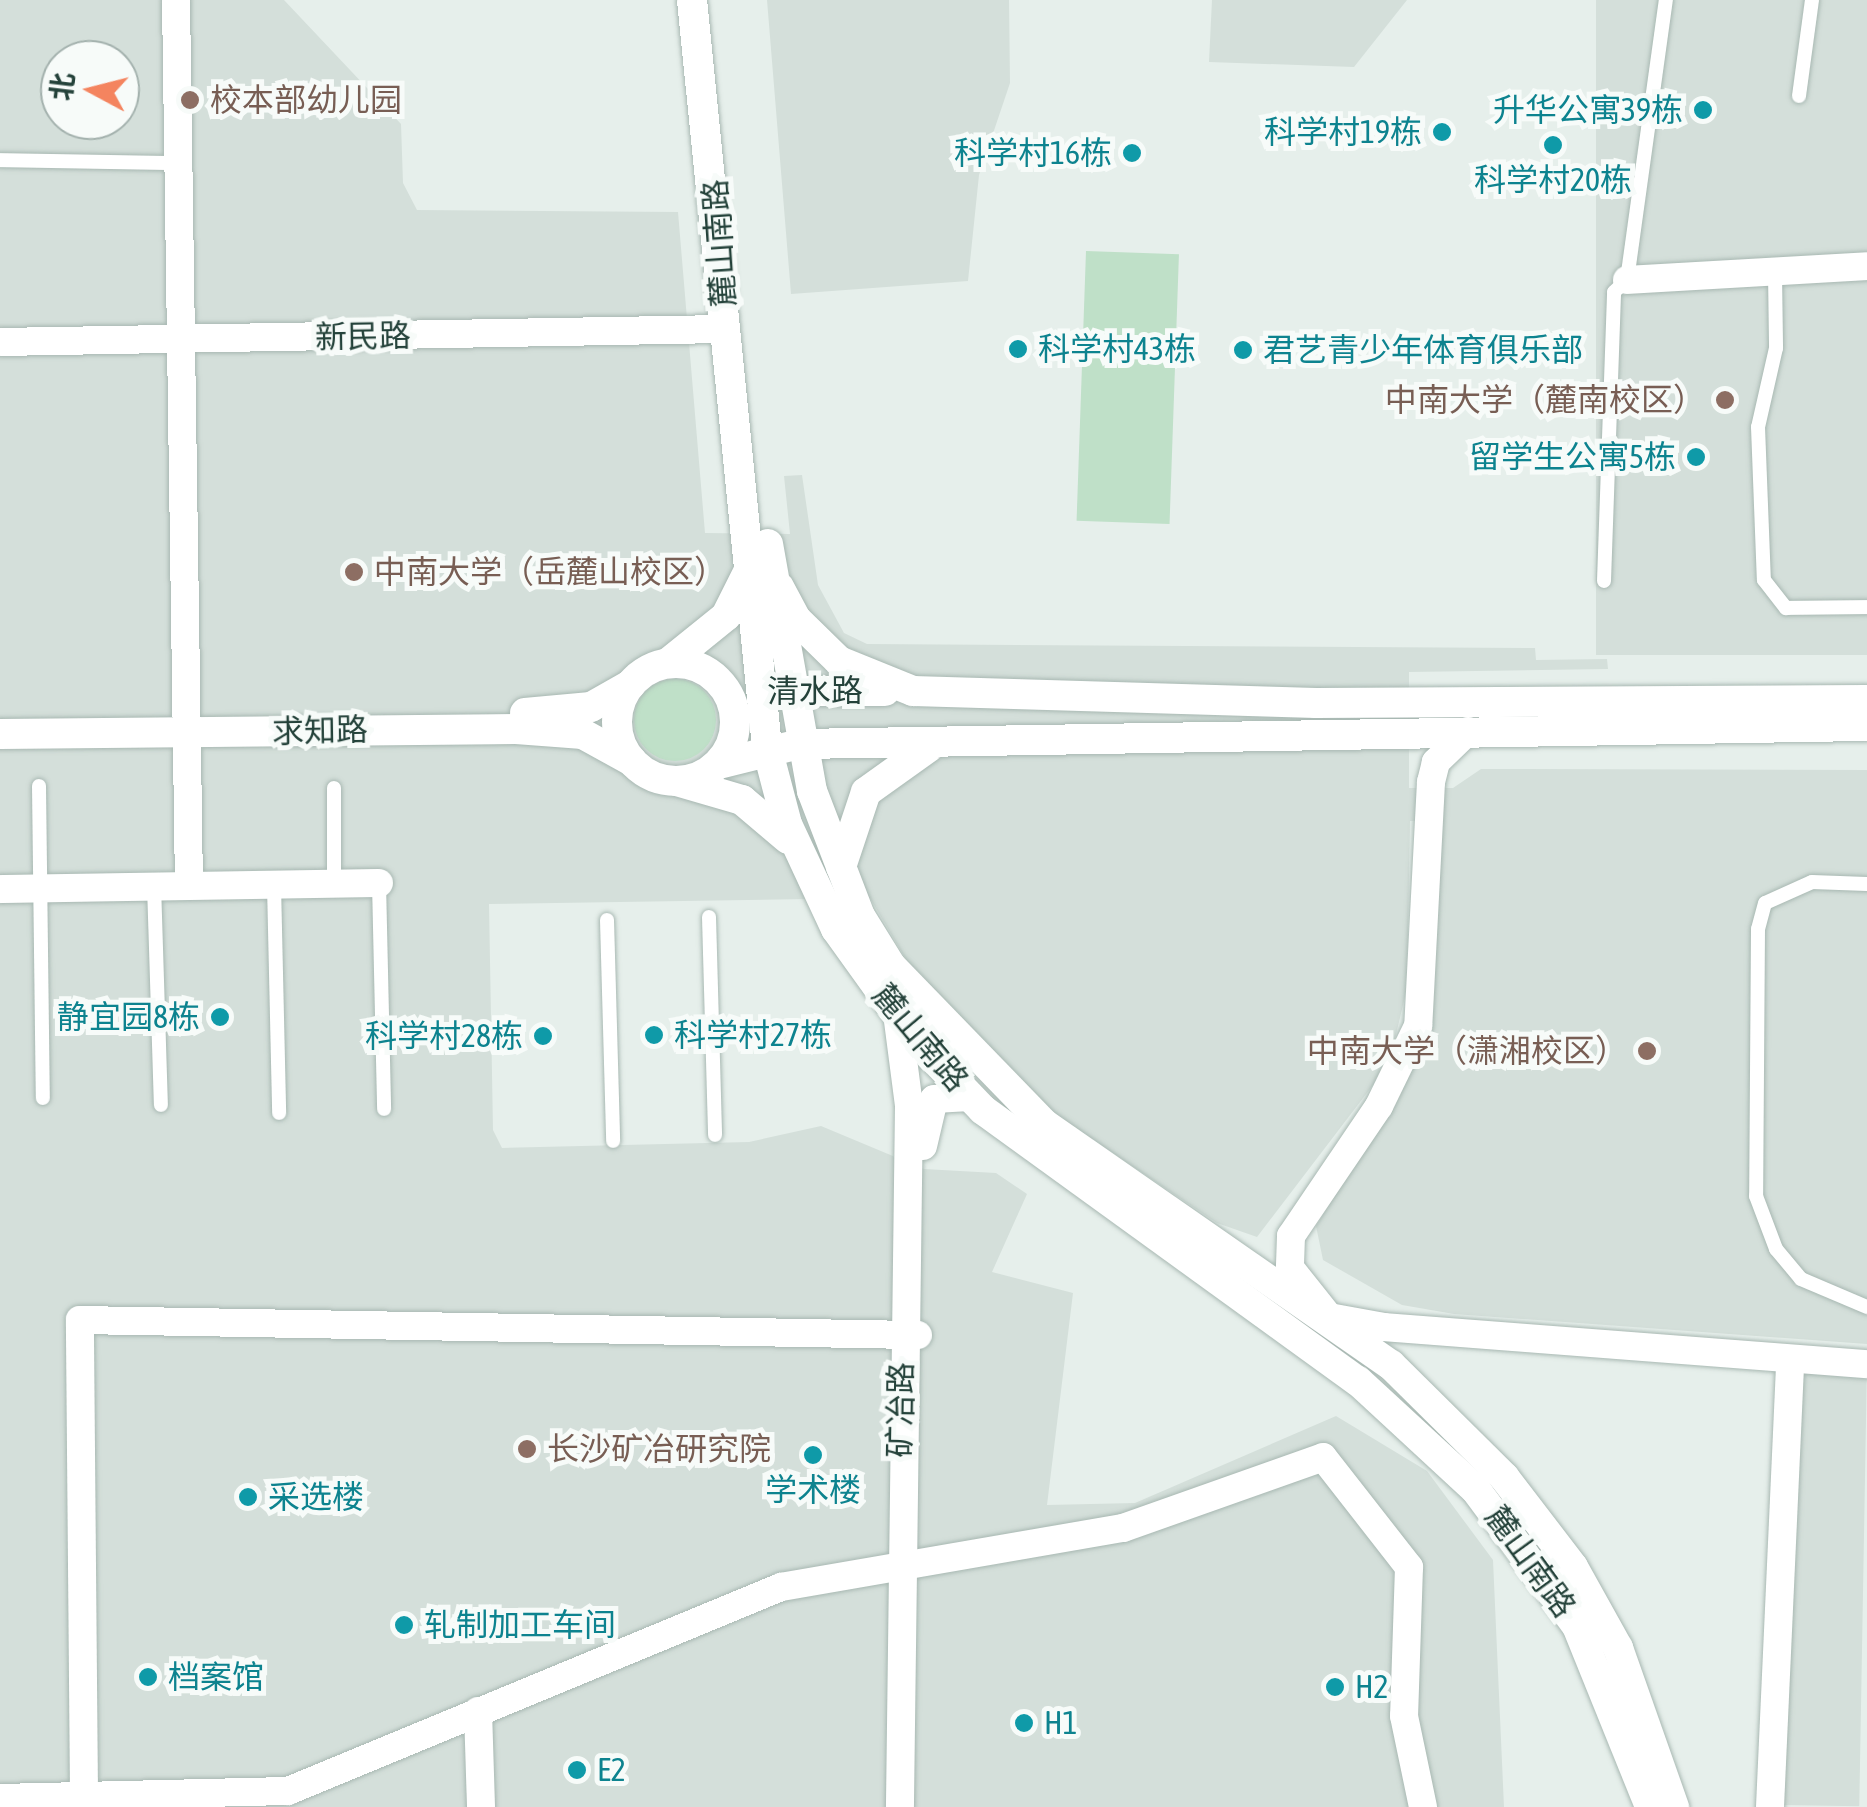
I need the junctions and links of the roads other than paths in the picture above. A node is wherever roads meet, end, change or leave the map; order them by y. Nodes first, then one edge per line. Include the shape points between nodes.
1 (176, 0) edge
2 (692, 0) edge
3 (709, 0) edge
4 (1666, 0) edge
5 (1812, 0) edge
6 (1799, 96) dead end
7 (0, 160) edge
8 (175, 163) junction
9 (1867, 266) edge
10 (1775, 273) junction
11 (1627, 280) junction
12 (726, 329) junction
13 (176, 340) junction
14 (0, 342) edge
15 (760, 563) junction
16 (1604, 581) dead end
17 (1867, 607) edge
18 (668, 663) junction
19 (718, 680) junction
20 (630, 684) junction
21 (775, 691) junction
22 (913, 691) junction
23 (1867, 700) edge
24 (0, 719) edge
25 (184, 725) junction
26 (1867, 726) edge
27 (1468, 731) junction
28 (0, 734) edge
29 (939, 743) junction
30 (800, 744) junction
31 (767, 748) junction
32 (632, 761) junction
33 (718, 764) junction
34 (674, 781) junction
35 (40, 786) dead end
36 (334, 788) dead end
37 (800, 856) junction
38 (840, 870) junction
39 (379, 883) joint
40 (334, 884) junction
41 (1867, 884) edge
42 (154, 885) junction
43 (189, 885) junction
44 (274, 885) junction
45 (41, 888) junction
46 (0, 889) edge
47 (709, 917) dead end
48 (607, 920) dead end
49 (896, 1014) junction
50 (970, 1097) junction
51 (42, 1098) dead end
52 (161, 1105) dead end
53 (384, 1109) dead end
54 (278, 1113) dead end
55 (715, 1136) dead end
56 (613, 1142) dead end
57 (1867, 1307) edge
58 (1328, 1318) junction
59 (1432, 1334) junction
60 (911, 1335) junction
61 (1790, 1362) junction
62 (1867, 1364) edge
63 (1410, 1382) junction
64 (906, 1561) junction
65 (478, 1711) junction
66 (84, 1795) junction
67 (0, 1798) edge
68 (1776, 1800) edge
69 (231, 1802) edge
70 (481, 1807) edge
71 (900, 1807) edge
72 (915, 1807) edge
73 (1422, 1807) edge
74 (1650, 1807) edge
75 (1674, 1807) edge

1 - 8 street
2 - 12 main road, 麓山南路
3 - 15 main road, 麓山南路 via 727,100
4 - 11 lane
5 - 6 lane
7 - 8 lane
8 - 13 street
9 - 10 street
10 - 11 street
10 - 17 lane via 1776,348 1758,427 1764,580 1786,608
11 - 16 lane via 1614,292
12 - 13 street, 新民路
12 - 15 main road, 麓山南路
13 - 14 street, 新民路
13 - 25 street
15 - 18 main road via 726,616
15 - 21 main road, 麓山南路
15 - 22 main road via 816,644 862,676
18 - 19 main road
18 - 20 main road
19 - 21 main road, 清水路
19 - 33 main road via 735,728
20 - 25 main road, 求知路 via 590,706 547,712
20 - 32 main road via 617,724
21 - 22 main road, 清水路
21 - 30 main road, 麓山南路
21 - 31 main road, 麓山南路
22 - 23 main road via 1316,703
24 - 25 main road, 求知路
25 - 28 main road, 求知路
25 - 32 main road, 求知路 via 560,731 600,740
25 - 43 street
26 - 27 main road, 清水路
27 - 29 main road, 清水路
27 - 58 street via 1436,762 1432,782 1418,1026 1287,1252
29 - 30 main road, 清水路
29 - 38 main road via 908,755 866,792
30 - 31 main road, 清水路
30 - 38 main road, 麓山南路
31 - 33 main road, 清水路
31 - 37 main road, 麓山南路
32 - 34 main road
33 - 34 main road
34 - 37 main road via 760,811
35 - 45 lane
36 - 40 lane
37 - 49 main road, 麓山南路 via 836,929
38 - 58 main road, 麓山南路 via 891,966 984,1073 1101,1165
39 - 40 street
39 - 53 lane
40 - 44 street
41 - 57 lane via 1812,882 1766,904 1758,929 1756,1177 1776,1249 1801,1279
42 - 43 street
42 - 45 street
42 - 52 lane
43 - 44 street
44 - 54 lane
45 - 46 street
45 - 51 lane
47 - 55 lane
48 - 56 lane
49 - 50 main road, 麓山南路
49 - 60 street, 矿冶路 via 908,1067
50 - 60 street, 矿冶路 via 944,1093 927,1110
50 - 74 main road, 麓山南路 via 1038,1156 1358,1380 1476,1490 1577,1626
58 - 59 street
58 - 63 main road, 麓山南路
59 - 61 street
59 - 63 street via 1402,1352
60 - 64 street, 矿冶路
60 - 66 street via 80,1320
61 - 62 street
61 - 68 street
63 - 75 main road, 麓山南路 via 1504,1477 1573,1566 1618,1648
64 - 65 street via 780,1586
64 - 71 street, 矿冶路
64 - 72 street, 矿冶路
64 - 73 street via 1100,1534 1293,1462 1333,1462 1409,1567 1404,1716
65 - 69 street via 288,1791
65 - 70 street
66 - 67 street
66 - 69 street

